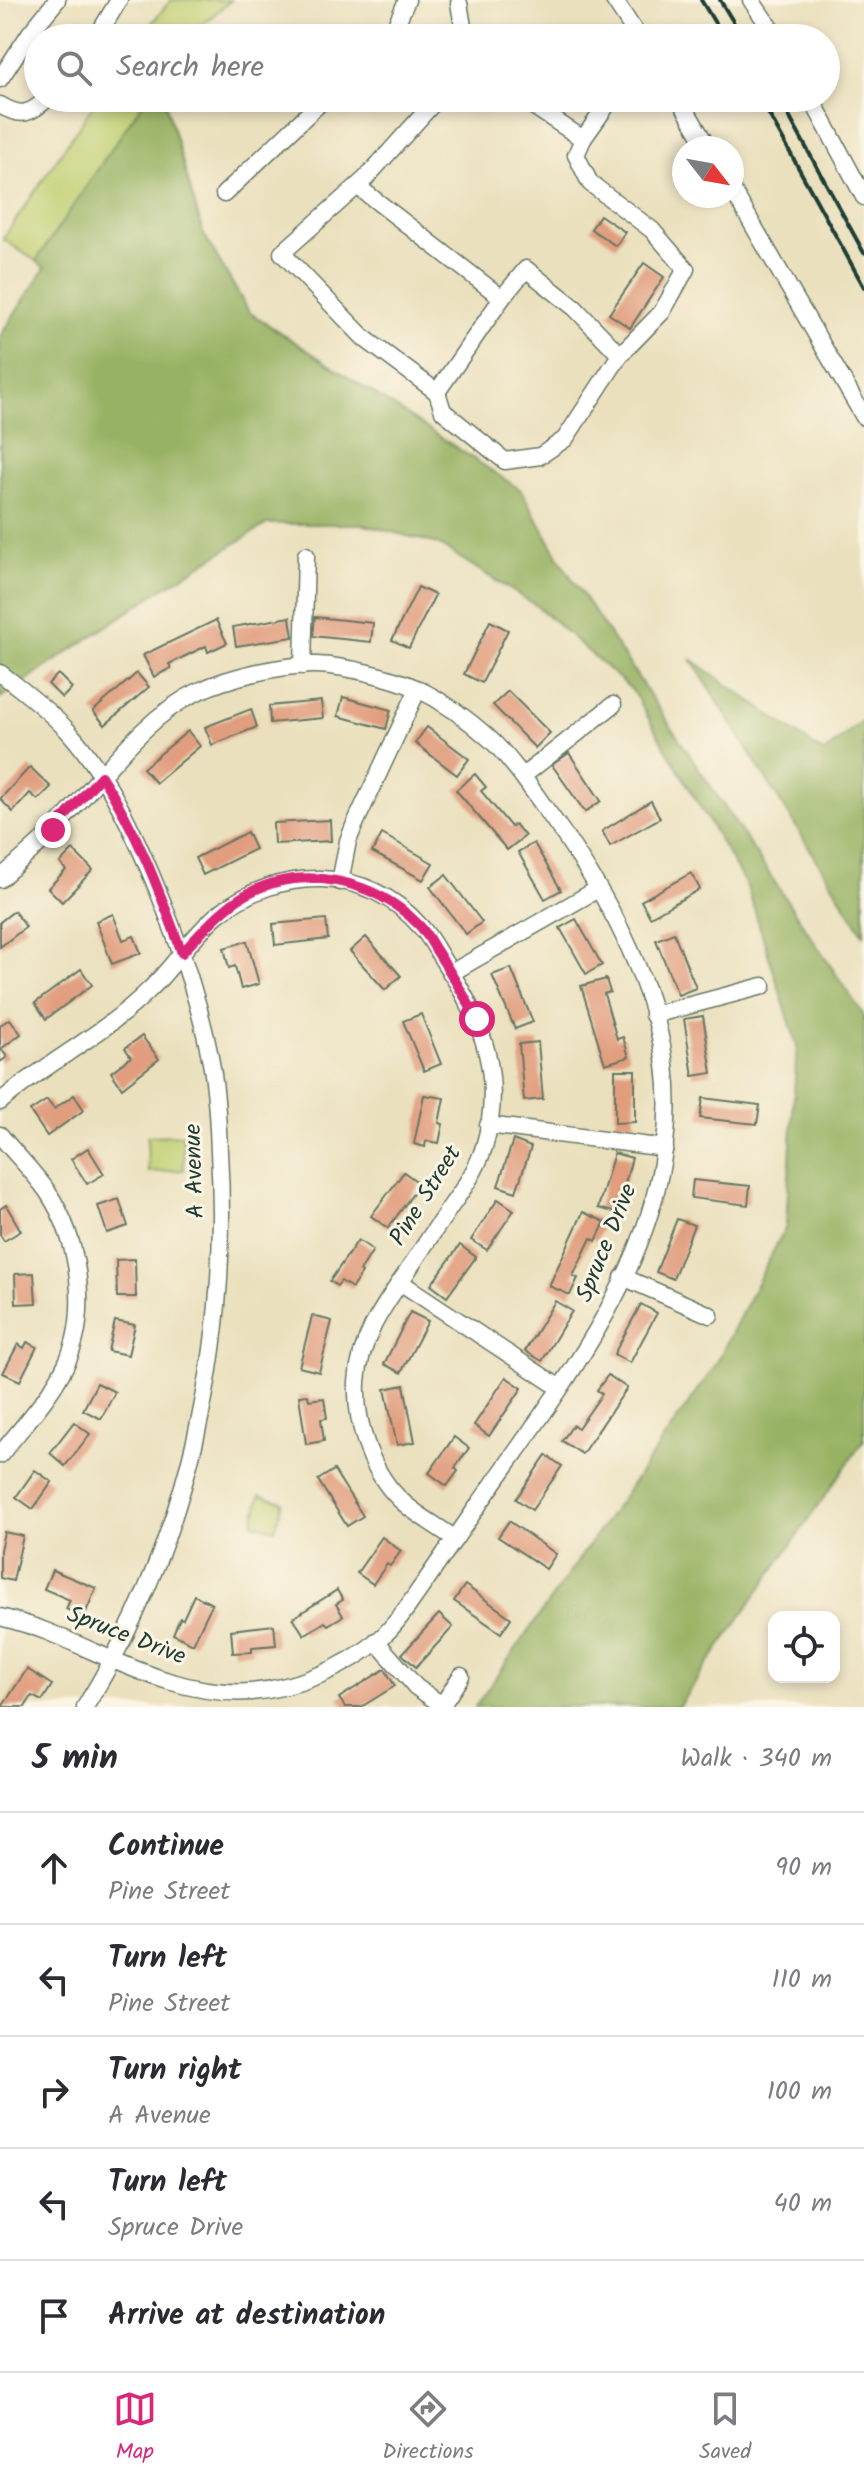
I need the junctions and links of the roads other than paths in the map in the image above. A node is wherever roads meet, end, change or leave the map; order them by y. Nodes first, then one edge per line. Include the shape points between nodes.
1 (57, 0) edge
2 (119, 0) edge
3 (407, 0) edge
4 (614, 0) edge
5 (751, 0) edge
6 (459, 3) dead end
7 (37, 24) edge
8 (104, 24) edge
9 (396, 24) edge
10 (463, 24) edge
11 (630, 24) edge
12 (767, 24) edge
13 (24, 42) edge
14 (0, 79) edge
15 (0, 105) edge
16 (29, 112) edge
17 (310, 112) edge
18 (425, 112) edge
19 (542, 112) edge
20 (602, 112) edge
21 (687, 112) edge
22 (818, 112) edge
23 (701, 136) edge
24 (583, 139) junction
25 (357, 186) junction
26 (224, 194) dead end
27 (864, 197) edge
28 (743, 208) edge
29 (502, 298) junction
30 (620, 355) junction
31 (437, 392) junction
32 (864, 417) edge
33 (306, 555) dead end
34 (303, 666) junction
35 (0, 673) edge
36 (418, 689) junction
37 (613, 705) dead end
38 (101, 776) junction
39 (523, 776) junction
40 (0, 879) edge
41 (340, 882) junction
42 (598, 889) junction
43 (182, 953) junction
44 (451, 973) junction
45 (763, 986) dead end
46 (653, 1015) junction
47 (0, 1102) edge
48 (488, 1125) junction
49 (0, 1135) edge
50 (665, 1148) junction
51 (623, 1277) junction
52 (400, 1282) junction
53 (710, 1315) dead end
54 (560, 1388) junction
55 (0, 1455) edge
56 (455, 1539) junction
57 (0, 1617) edge
58 (376, 1641) junction
59 (113, 1660) junction
60 (461, 1676) dead end
61 (442, 1706) edge
62 (85, 1707) edge

1 - 7 street
2 - 8 street
3 - 9 street
4 - 11 street
5 - 12 street
6 - 10 street
13 - 14 street
15 - 16 street via 14,114
17 - 26 street
18 - 25 street
19 - 24 street
20 - 24 street
21 - 23 street
22 - 27 street
24 - 30 street via 576,155 590,183 652,230 686,269 662,312
25 - 29 street
25 - 31 street via 282,253 364,338
28 - 32 street
29 - 30 street via 526,269 575,308
29 - 31 street
30 - 31 street via 565,439 540,456 505,461 443,411
33 - 34 street
34 - 36 street, Spruce Drive via 386,677
34 - 38 street, Spruce Drive via 265,671 193,693 167,710
35 - 38 street, A Avenue via 68,732
36 - 39 street, Spruce Drive via 492,741
36 - 41 street via 354,826
37 - 39 street
38 - 40 street, Spruce Drive
38 - 43 street, A Avenue via 146,861
39 - 42 street, Spruce Drive
41 - 43 street, Pine Street via 286,880 245,895 215,917
41 - 44 street, Pine Street via 373,891 400,908 421,927
42 - 44 street
42 - 46 street, Spruce Drive
43 - 47 street, Pine Street via 148,992
43 - 59 street, A Avenue via 202,1019 217,1114 222,1201 216,1329 193,1454 174,1516
44 - 48 street, Pine Street via 486,1042
45 - 46 street
46 - 50 street, Spruce Drive via 667,1078
48 - 50 street
48 - 52 street, Pine Street via 469,1180
49 - 55 street via 48,1192 65,1228 75,1254 79,1310 63,1371
50 - 51 street, Spruce Drive via 642,1235
51 - 53 street
51 - 54 street, Spruce Drive via 609,1310
52 - 54 street
52 - 56 street, Pine Street via 369,1331 357,1383 358,1410 380,1475 403,1503
54 - 56 street, Spruce Drive
56 - 58 street, Spruce Drive
57 - 59 street, Spruce Drive
58 - 59 street, Spruce Drive via 312,1679 253,1692 173,1683
58 - 61 street via 416,1687
59 - 62 street, A Avenue
60 - 61 street

